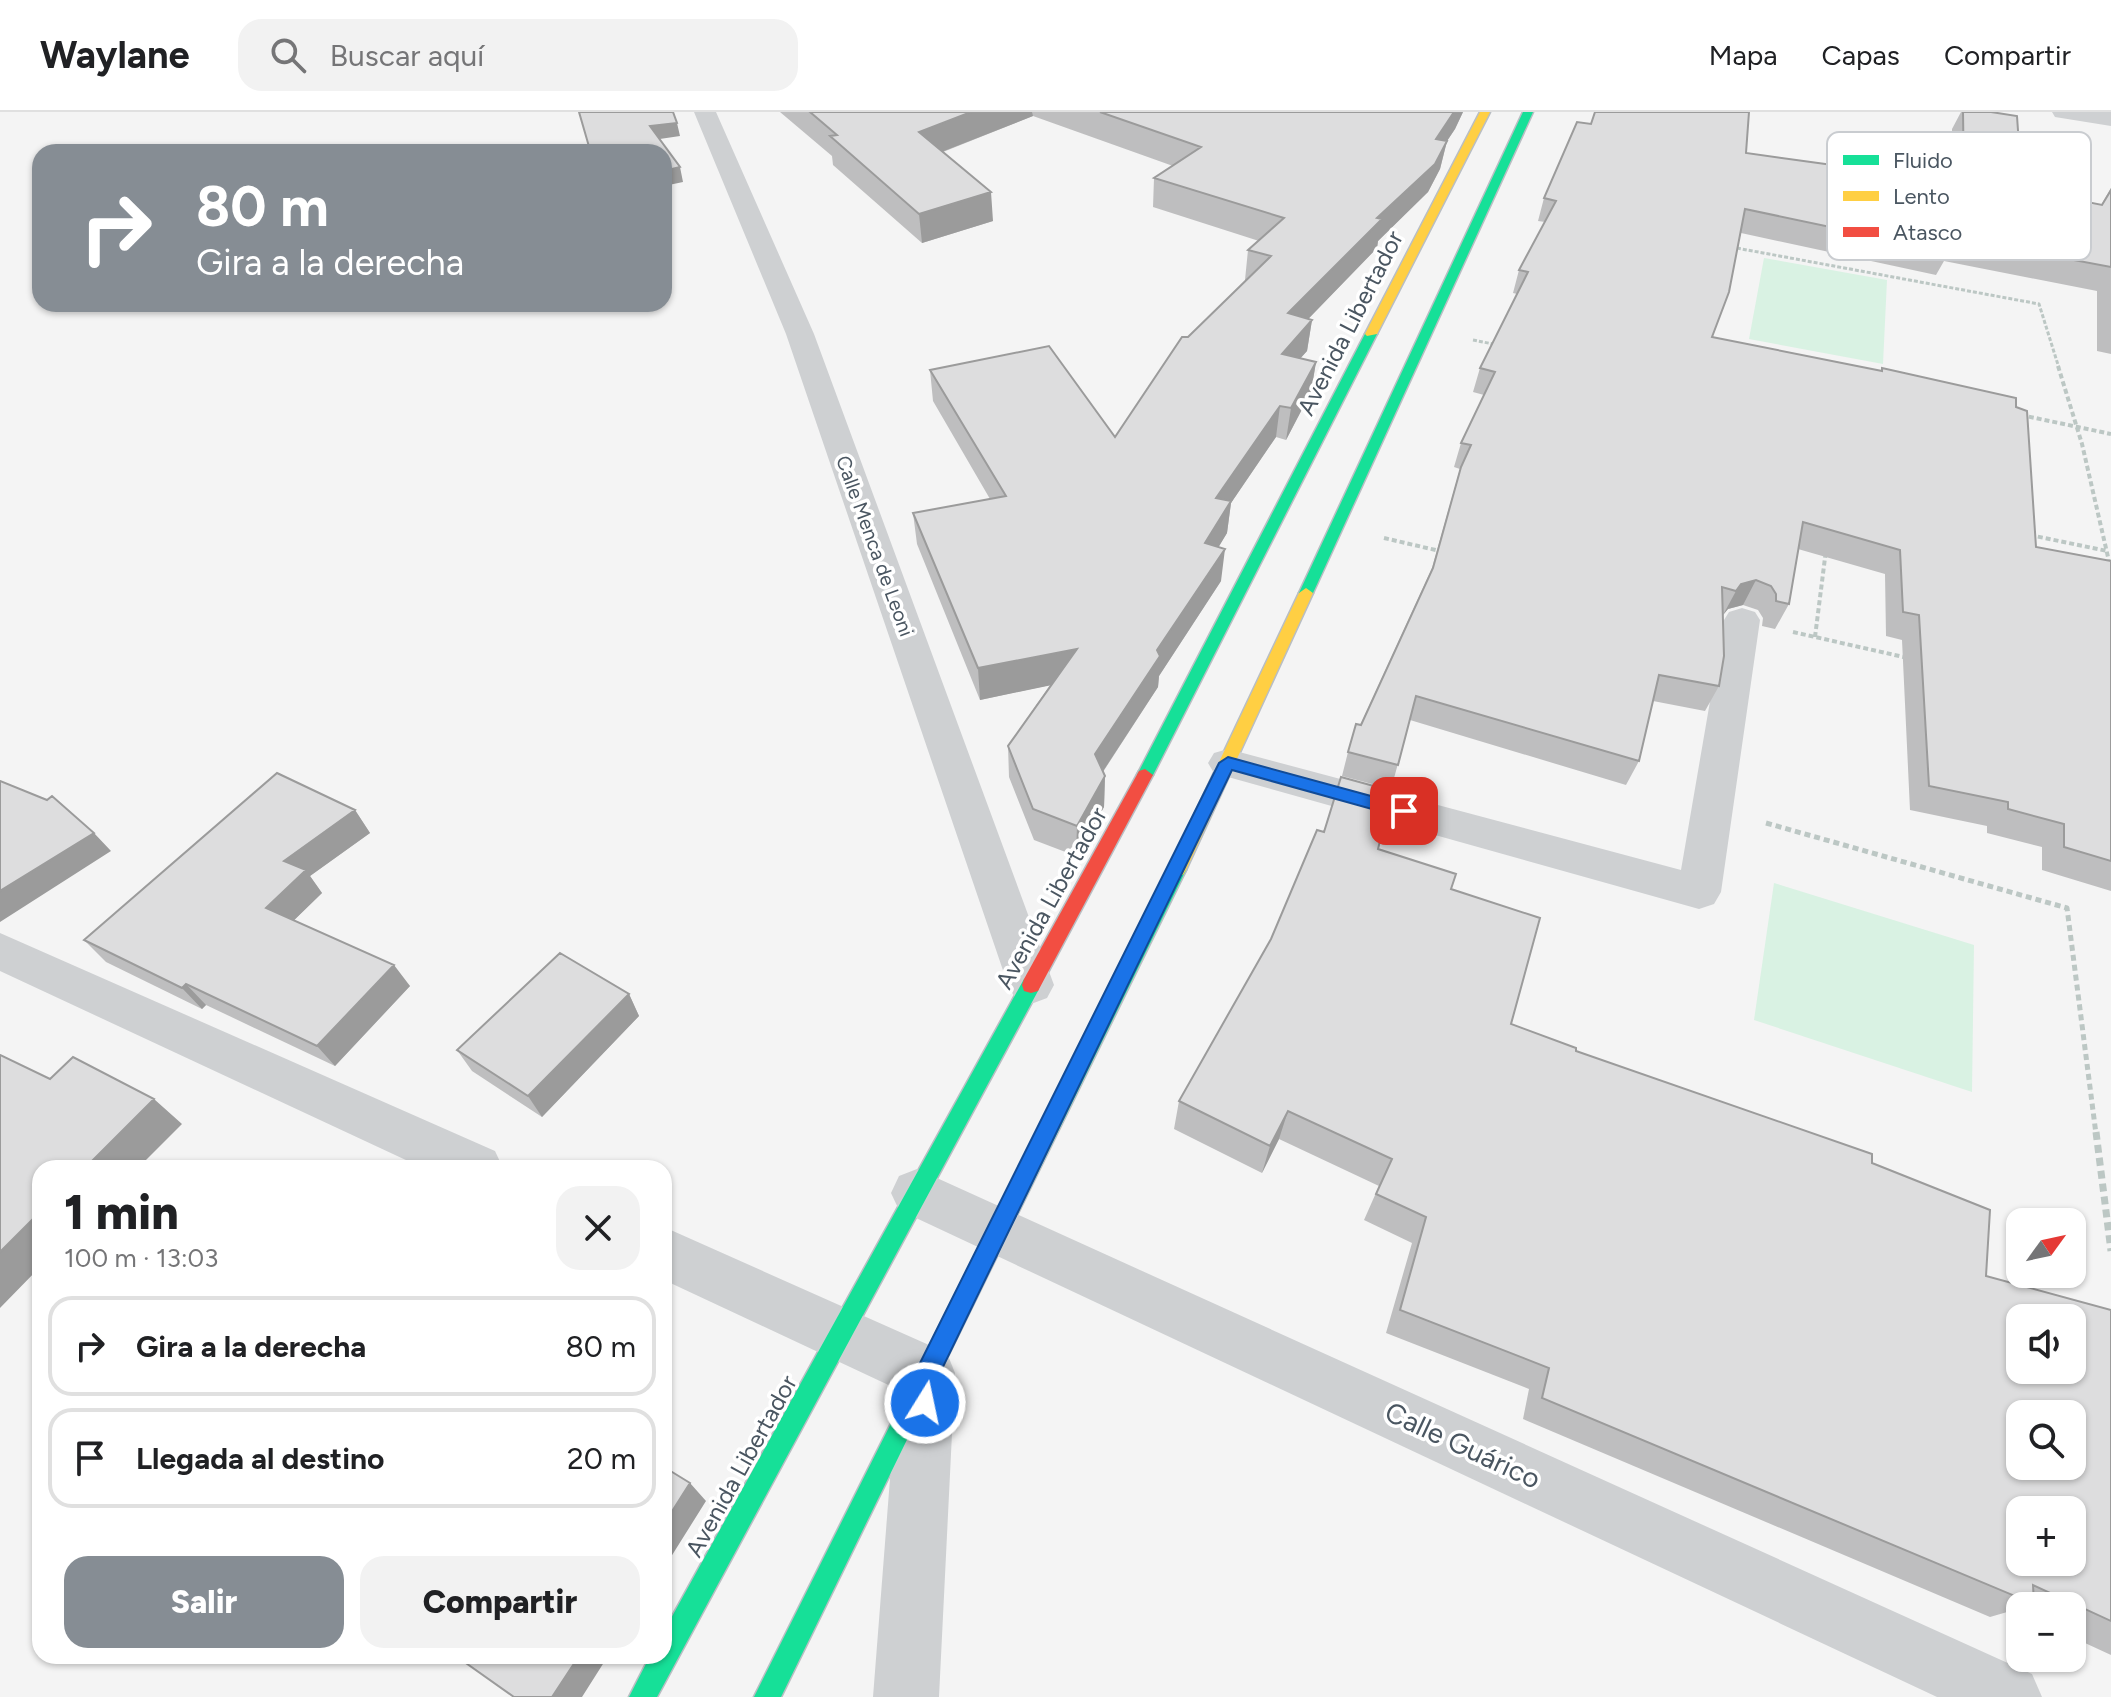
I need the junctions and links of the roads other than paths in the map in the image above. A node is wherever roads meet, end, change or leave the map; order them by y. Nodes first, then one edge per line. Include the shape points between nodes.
1 (705, 112) edge
2 (1485, 112) edge
3 (1528, 112) edge
4 (2063, 112) edge
5 (2111, 119) edge
6 (1742, 620) dead end
7 (1228, 763) junction
8 (0, 951) edge
9 (1031, 985) junction
10 (459, 1160) edge
11 (917, 1193) junction
12 (998, 1230) junction
13 (672, 1257) edge
14 (840, 1333) junction
15 (927, 1373) junction
16 (672, 1642) edge
17 (660, 1664) edge
18 (642, 1697) edge
19 (767, 1697) edge
20 (906, 1697) edge
21 (2009, 1697) edge

1 - 9 street, Calle Menca de Leoni via 800,334
2 - 9 highway, Avenida Libertador via 1151,765
3 - 7 highway
4 - 5 street
6 - 7 street via 1699,892
7 - 12 highway
8 - 10 street
9 - 11 highway, Avenida Libertador
11 - 12 street, Calle Guárico
11 - 14 highway, Avenida Libertador
12 - 15 highway
12 - 21 street, Calle Guárico
13 - 14 street
14 - 15 street
14 - 16 highway, Avenida Libertador
15 - 19 highway
15 - 20 street
17 - 18 highway, Avenida Libertador

